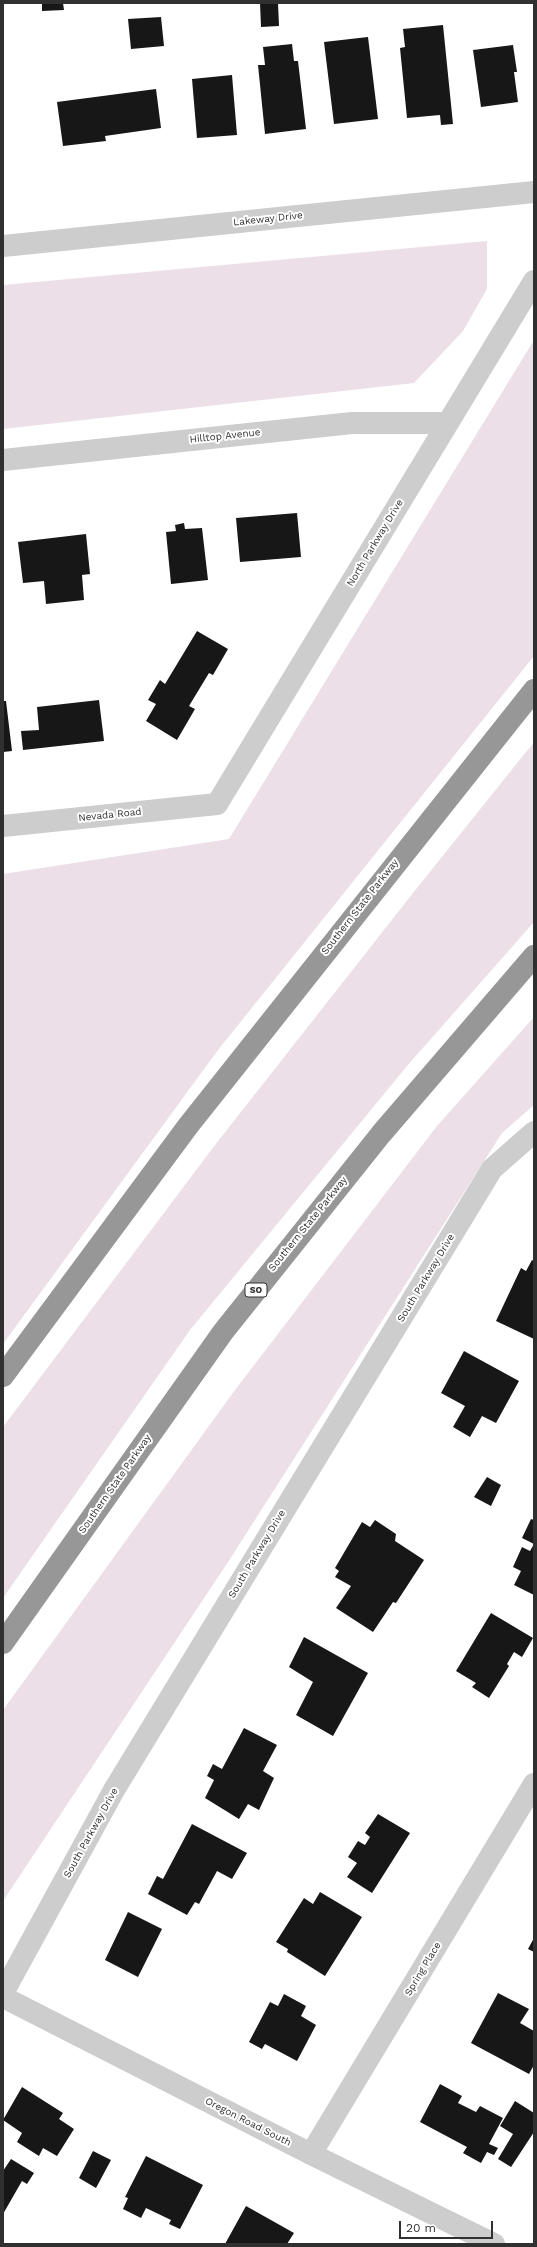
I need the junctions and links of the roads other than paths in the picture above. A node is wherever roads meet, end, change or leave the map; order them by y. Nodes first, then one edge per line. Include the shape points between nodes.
1 (534, 192) edge
2 (3, 246) edge
3 (534, 281) edge
4 (448, 423) junction
5 (3, 460) edge
6 (534, 690) edge
7 (217, 804) joint
8 (3, 826) edge
9 (534, 956) edge
10 (534, 1132) edge
11 (3, 1376) edge
12 (3, 1642) edge
13 (534, 1784) edge
14 (3, 1994) edge
15 (3, 1997) edge
16 (311, 2154) junction
17 (494, 2244) edge

1 - 2 street, Lakeway Drive
3 - 4 street, North Parkway Drive
4 - 5 street, Hilltop Avenue via 352,422
4 - 7 street, North Parkway Drive
6 - 11 highway, Southern State Parkway via 188,1126
7 - 8 street, Nevada Road
9 - 12 highway, Southern State Parkway / SO via 376,1140 223,1332
10 - 14 street, South Parkway Drive via 492,1169 114,1790
13 - 16 street, Spring Place
15 - 16 street, Oregon Road South
16 - 17 street, Oregon Road South

